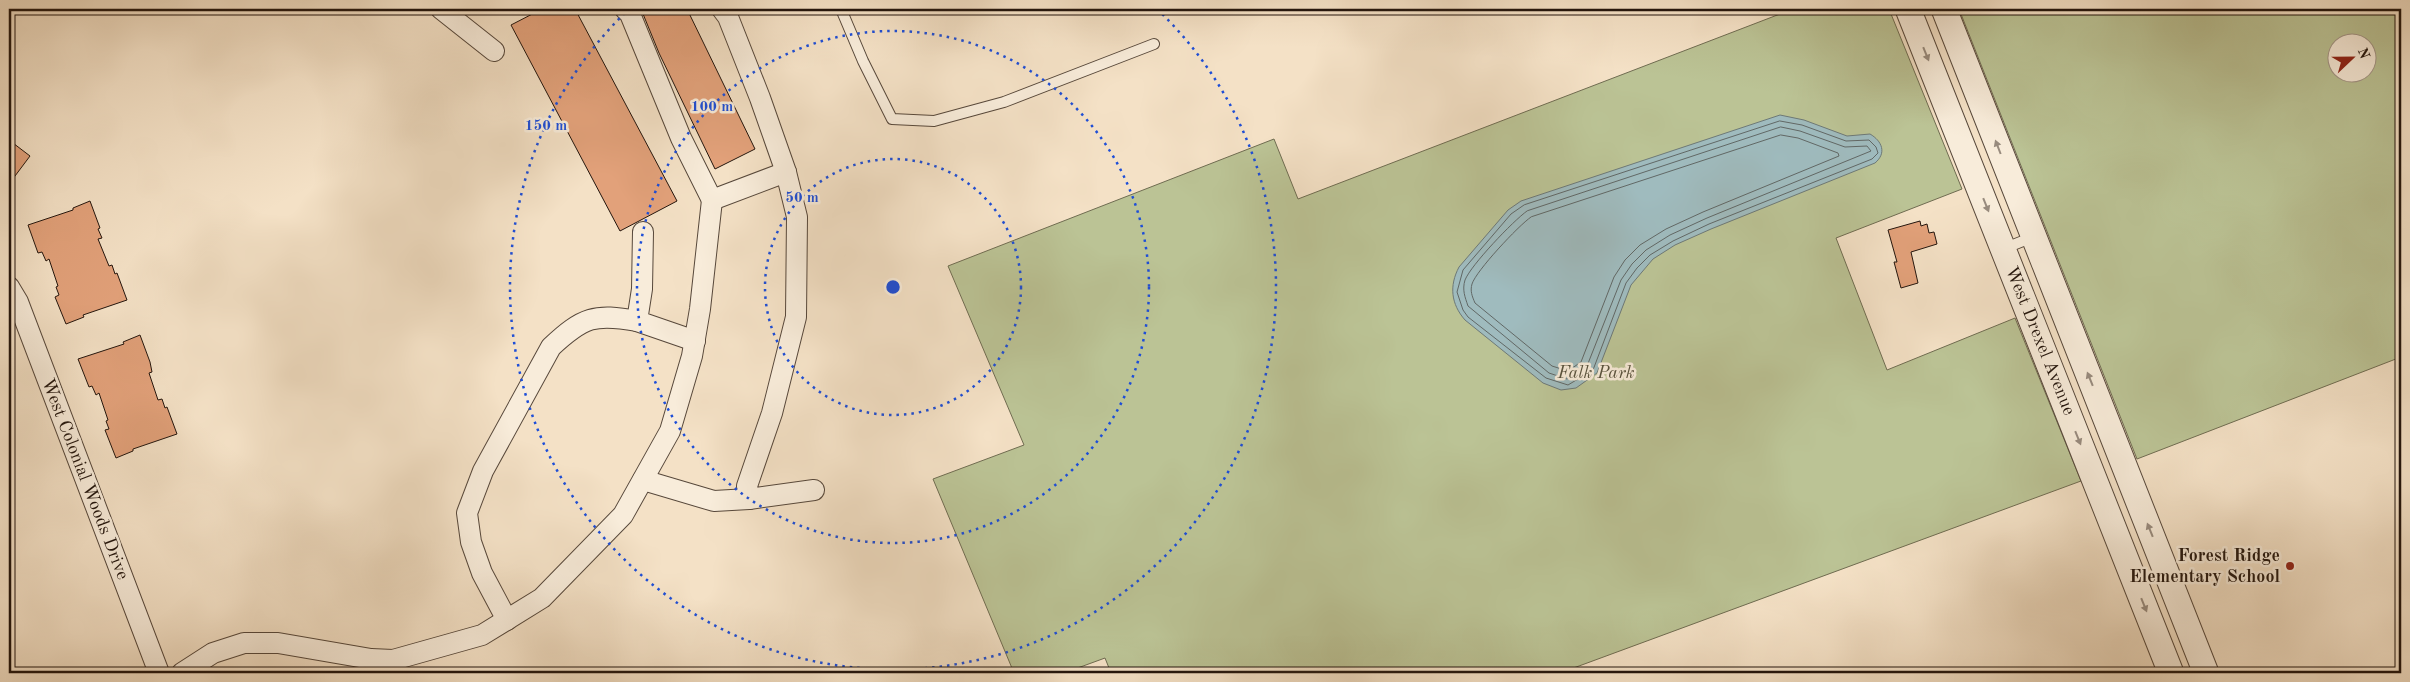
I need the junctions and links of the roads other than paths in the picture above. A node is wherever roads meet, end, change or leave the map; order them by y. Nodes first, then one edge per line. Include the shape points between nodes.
1 (441, 9) edge
2 (625, 9) edge
3 (722, 9) edge
4 (842, 9) edge
5 (1908, 9) edge
6 (1944, 9) edge
7 (1154, 44) dead end
8 (494, 51) dead end
9 (786, 172) junction
10 (712, 200) junction
11 (643, 232) dead end
12 (2033, 237) junction
13 (2003, 249) junction
14 (9, 287) edge
15 (637, 321) junction
16 (695, 341) junction
17 (643, 480) junction
18 (814, 490) dead end
19 (749, 499) junction
20 (507, 620) junction
21 (159, 673) edge
22 (182, 673) edge
23 (2171, 673) edge
24 (2206, 673) edge

1 - 8 street
2 - 10 street via 630,14 681,138
3 - 9 street via 728,16
4 - 7 lane via 892,119 934,121 1004,102
5 -> 13 street, West Drexel Avenue
12 -> 6 street, West Drexel Avenue
9 - 10 street
9 - 19 street via 797,217 796,317 772,413 748,486
10 - 16 street
11 - 15 street via 642,289
12 - 13 lane
24 -> 12 street, West Drexel Avenue
13 -> 23 street, West Drexel Avenue
14 - 21 street, West Colonial Woods Drive via 18,302
15 - 16 street
15 - 20 street via 608,316 585,321 568,331 552,347 483,471 467,513 471,542 482,573
16 - 17 street via 670,430
17 - 19 street via 714,501
17 - 20 street via 623,515 542,598
18 - 19 street
20 - 22 street via 482,635 393,660 278,643 244,644 213,653

